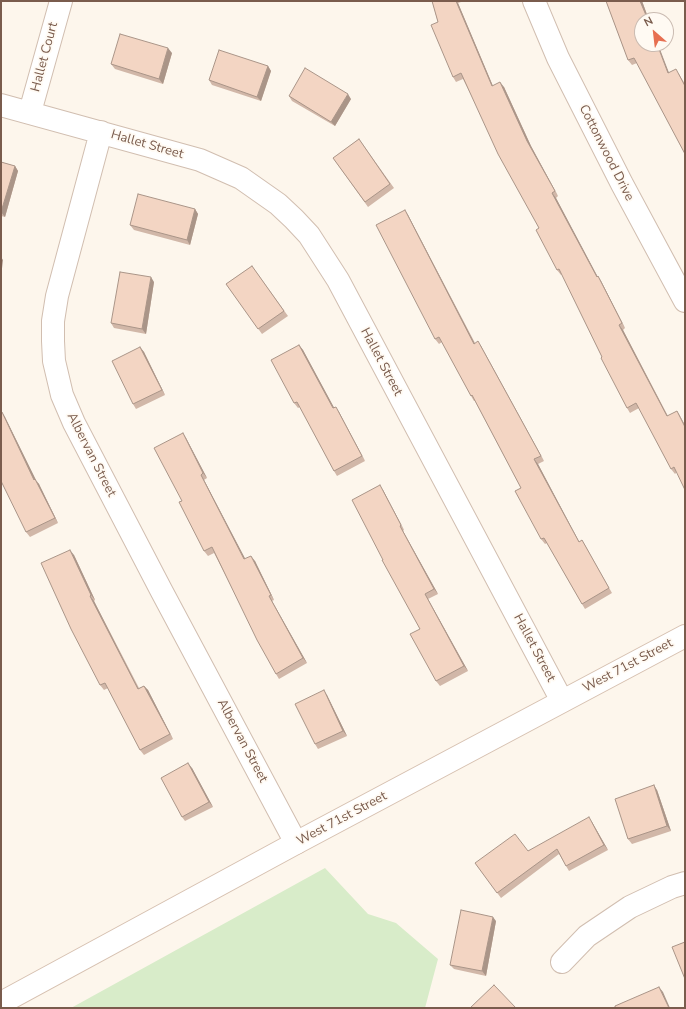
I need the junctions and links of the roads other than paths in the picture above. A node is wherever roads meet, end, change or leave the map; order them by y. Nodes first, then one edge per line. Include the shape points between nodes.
1 (61, 1) edge
2 (534, 1) edge
3 (1, 105) edge
4 (30, 112) junction
5 (101, 132) junction
6 (685, 301) edge
7 (685, 636) edge
8 (562, 701) junction
9 (296, 844) junction
10 (685, 883) edge
11 (562, 962) dead end
12 (1, 1003) edge

1 - 4 street, Hallet Court
2 - 6 street, Cottonwood Drive via 558,58
3 - 4 street
4 - 5 street
5 - 8 street, Hallet Street via 200,160 241,178 278,204 308,235 338,280
5 - 9 street, Albervan Street via 56,296 53,321 54,361 62,395 139,549
7 - 8 street, West 71st Street
8 - 9 street, West 71st Street
9 - 12 street, West 71st Street
10 - 11 street via 630,907 587,936

